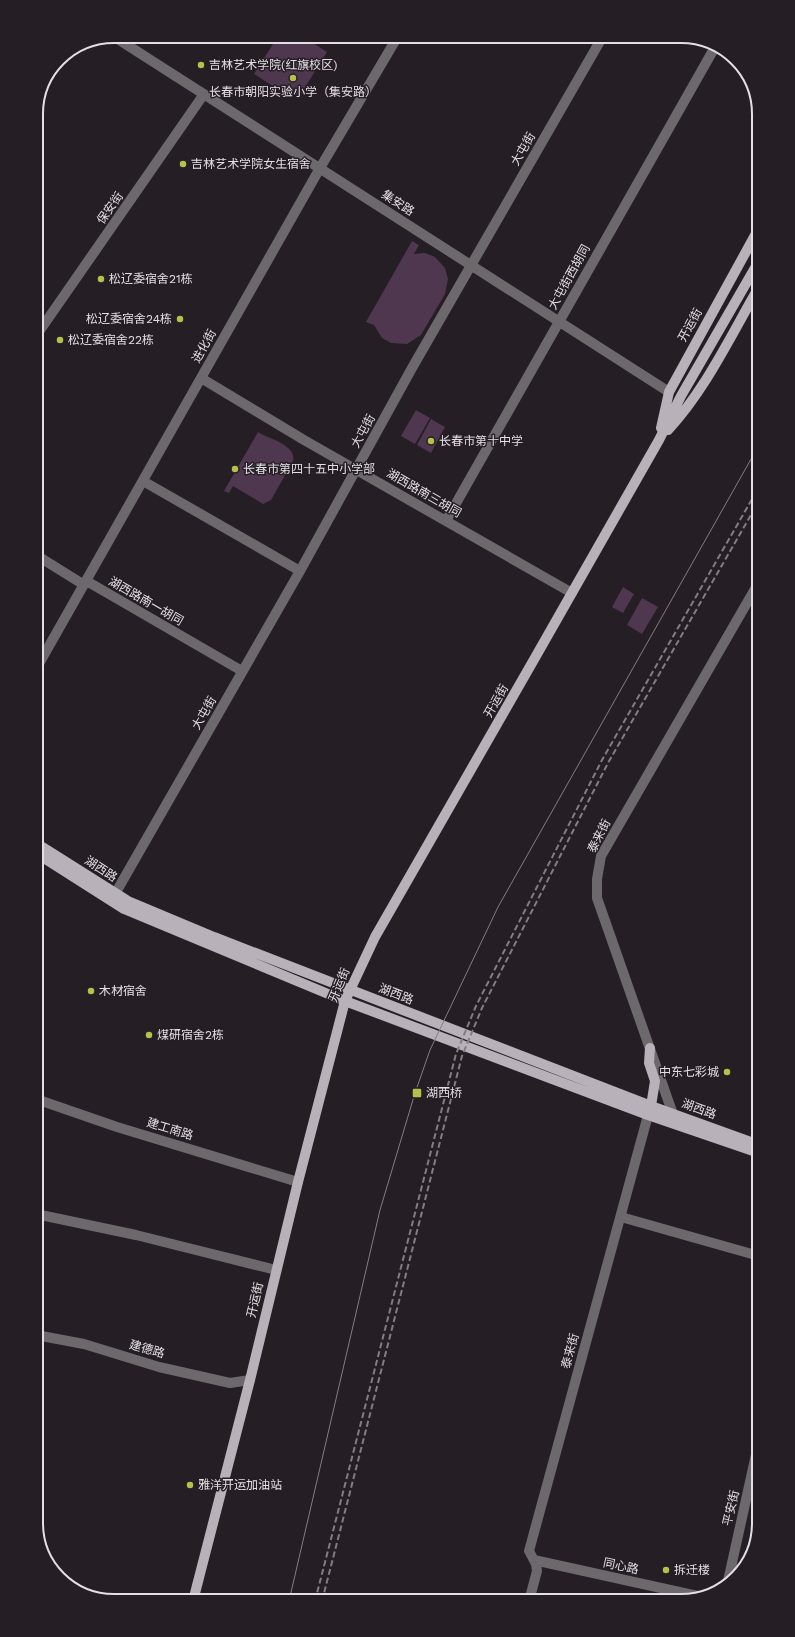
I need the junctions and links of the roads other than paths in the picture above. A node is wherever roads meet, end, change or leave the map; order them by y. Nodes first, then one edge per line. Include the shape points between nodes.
1 (124, 43) edge
2 (394, 43) edge
3 (599, 43) edge
4 (713, 51) edge
5 (204, 94) junction
6 (320, 168) junction
7 (752, 241) edge
8 (472, 266) junction
9 (752, 273) edge
10 (752, 298) edge
11 (559, 321) junction
12 (43, 326) edge
13 (202, 378) junction
14 (669, 392) junction
15 (659, 440) junction
16 (356, 469) junction
17 (143, 481) junction
18 (446, 521) junction
19 (43, 559) edge
20 (300, 571) junction
21 (85, 583) junction
22 (572, 593) junction
23 (752, 594) edge
24 (43, 657) edge
25 (242, 672) junction
26 (43, 848) edge
27 (43, 857) edge
28 (113, 898) junction
29 (350, 990) junction
30 (345, 1001) junction
31 (650, 1048) junction
32 (43, 1101) edge
33 (650, 1111) junction
34 (673, 1114) junction
35 (677, 1125) junction
36 (752, 1142) edge
37 (752, 1151) edge
38 (298, 1182) junction
39 (43, 1215) edge
40 (621, 1217) junction
41 (752, 1254) edge
42 (276, 1270) junction
43 (43, 1336) edge
44 (250, 1380) junction
45 (752, 1473) edge
46 (534, 1560) junction
47 (547, 1563) junction
48 (536, 1571) junction
49 (729, 1574) edge
50 (195, 1594) edge
51 (531, 1594) edge
52 (688, 1594) edge

1 - 5 street, 集安路
2 - 6 street, 进化街
3 - 8 street, 大屯街
4 - 11 street, 大屯街西胡同
5 - 6 street, 集安路
5 - 12 street, 保安街
6 - 8 street, 集安路
6 - 13 street, 进化街
7 - 14 main road, 开运街
8 - 11 street, 集安路
8 - 16 street, 大屯街
9 - 15 main road, 开运街 via 681,396
10 - 15 main road, 开运街 via 713,366 680,416
11 - 14 street, 集安路
11 - 18 street, 大屯街西胡同
13 - 16 street, 湖西路南三胡同
13 - 17 street, 进化街
14 - 15 main road, 开运街
15 - 22 main road, 开运街
16 - 18 street, 湖西路南三胡同
16 - 20 street, 大屯街
17 - 20 street
17 - 21 street, 进化街
18 - 22 street, 湖西路南三胡同
19 - 21 street, 湖西路南一胡同
20 - 25 street, 大屯街
21 - 24 street, 进化街
21 - 25 street, 湖西路南一胡同 via 90,583
22 - 29 main road, 开运街 via 375,937
23 - 31 street, 泰来街 via 601,856 597,898
25 - 28 street, 大屯街
26 - 28 main road, 湖西路
27 - 28 main road, 湖西路
28 - 29 main road, 湖西路
28 - 30 main road, 湖西路 via 124,909
29 - 30 main road, 开运街
29 - 33 main road, 湖西路
30 - 33 main road, 湖西路
30 - 38 main road, 开运街
31 - 33 main road via 650,1062 655,1082
31 - 34 street, 泰来街
32 - 38 street, 建工南路 via 117,1127
33 - 34 main road, 湖西路
33 - 35 main road, 湖西路
33 - 40 street, 泰来街
34 - 35 street, 泰来街
34 - 36 main road, 湖西路
35 - 37 main road, 湖西路
38 - 42 main road, 开运街
39 - 42 street via 136,1235
40 - 41 street
40 - 46 street, 泰来街 via 529,1551
42 - 44 main road, 开运街
43 - 44 street, 建德路 via 84,1344 159,1367 230,1383
44 - 50 main road, 开运街
45 - 49 street, 平安街
46 - 47 street, 同心路
46 - 48 street, 泰来街
47 - 48 street
47 - 52 street, 同心路
48 - 51 street, 泰来街

